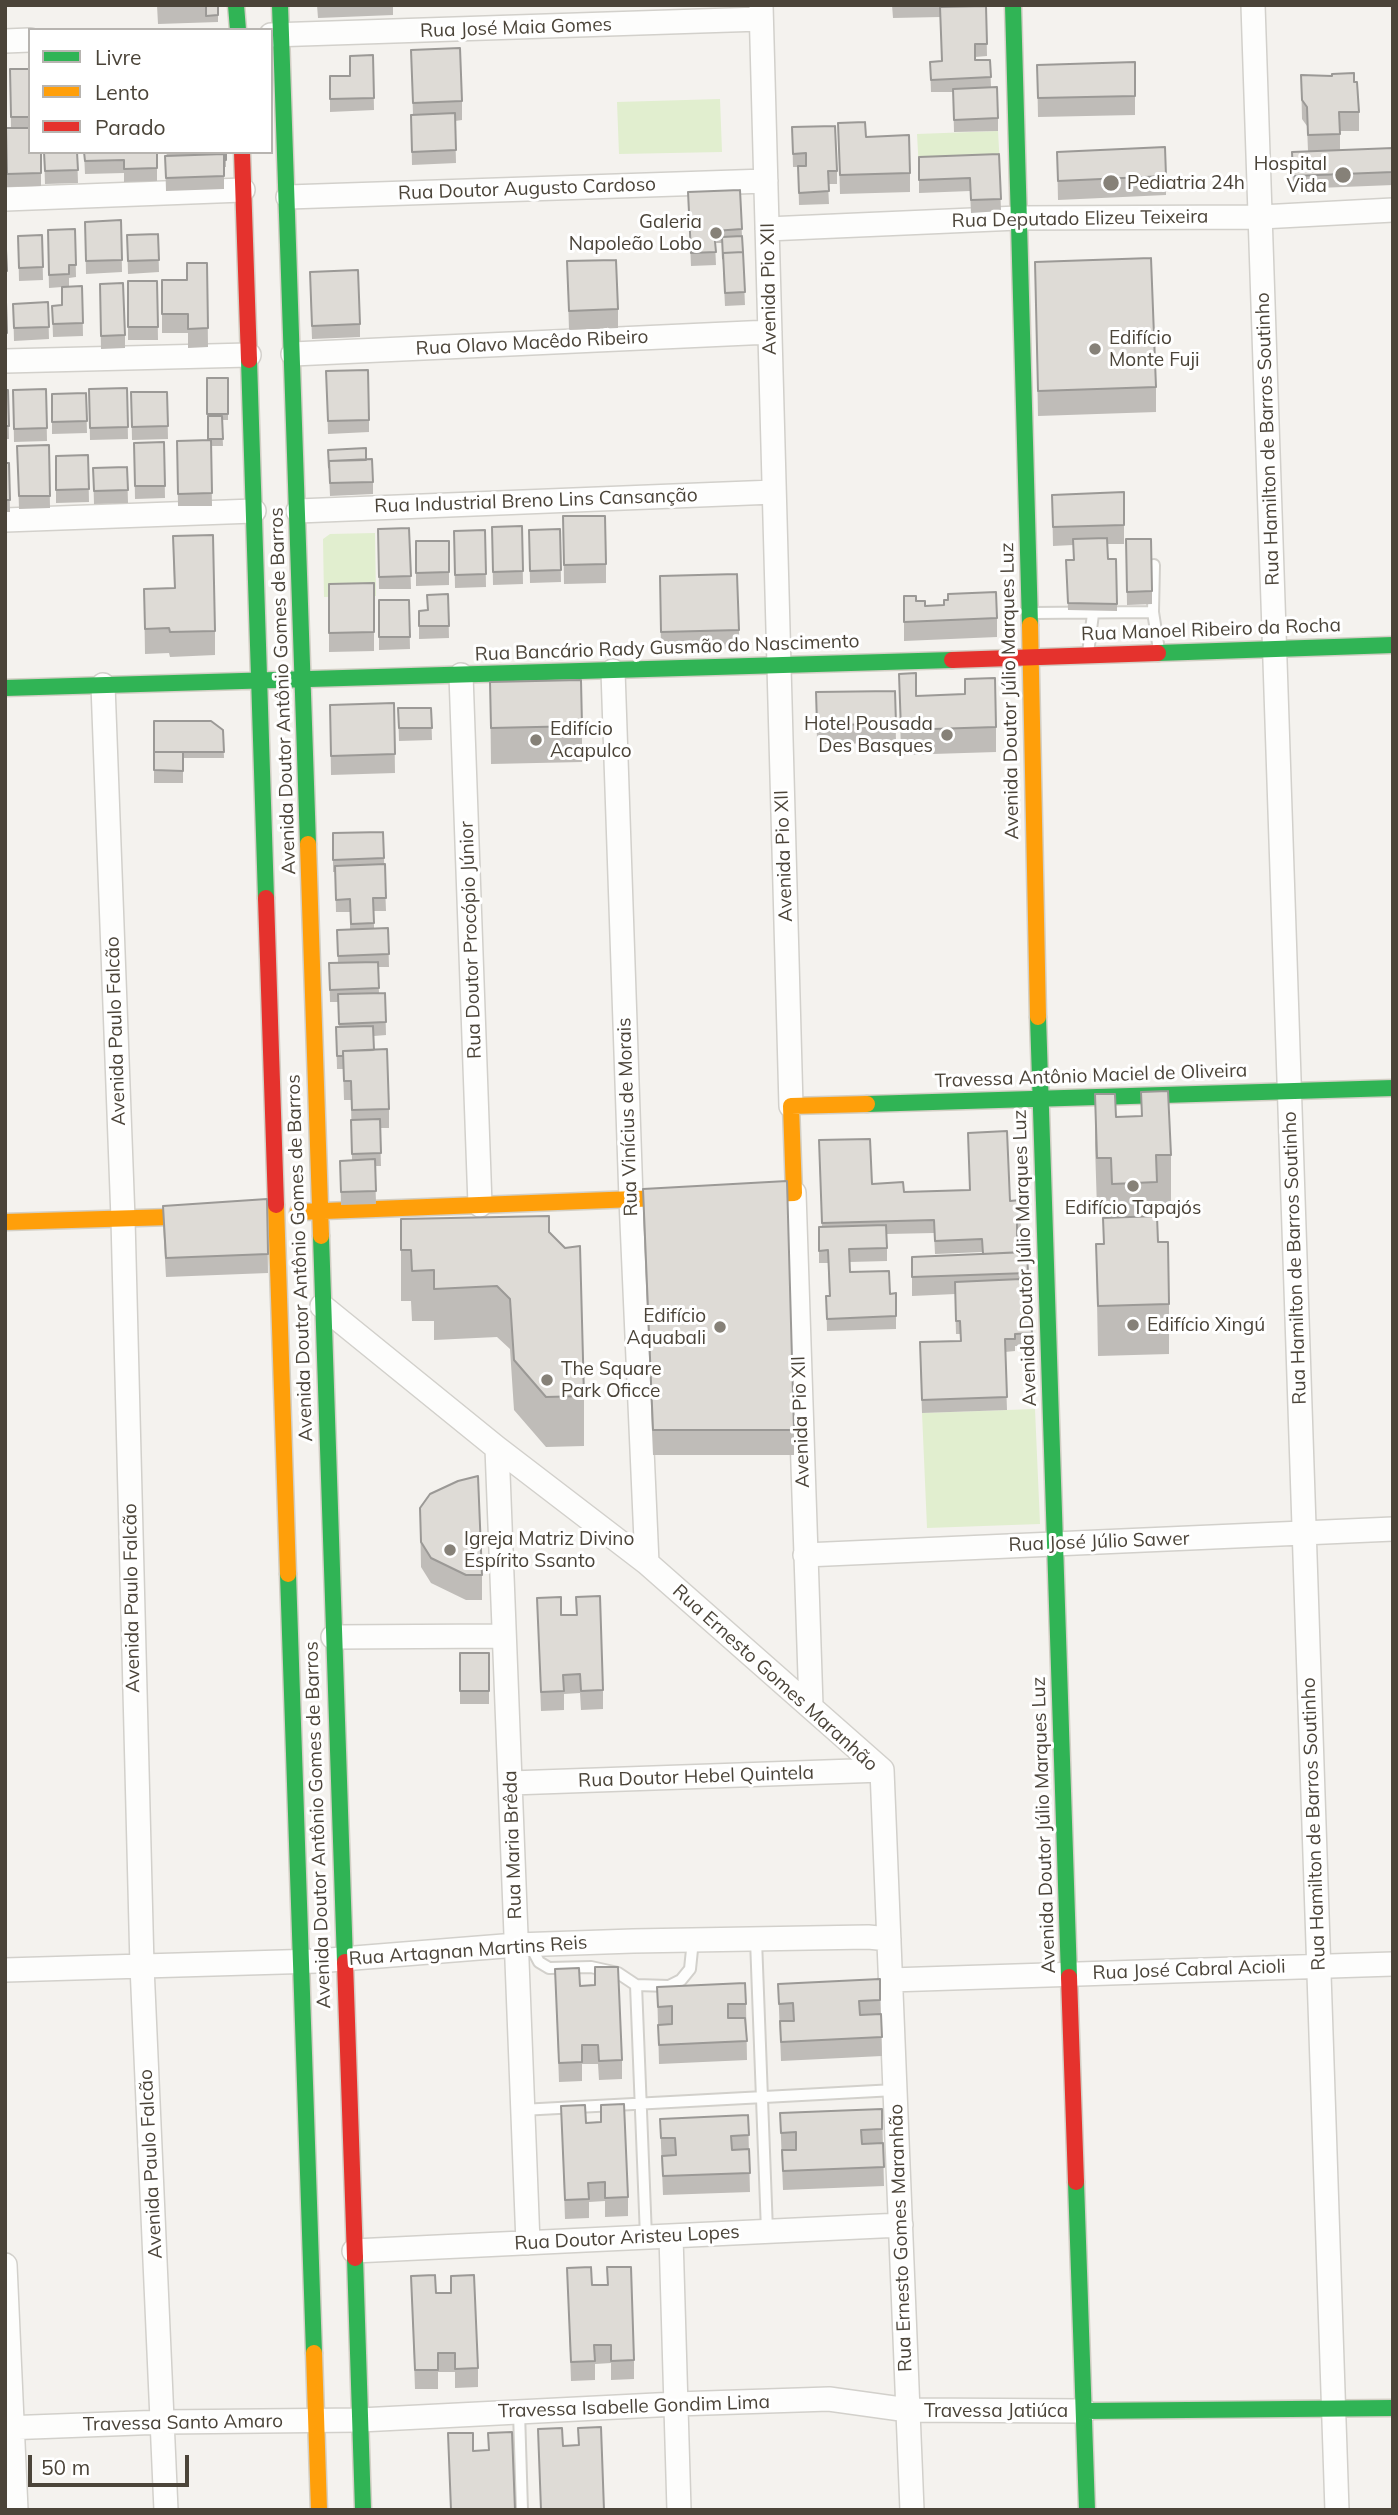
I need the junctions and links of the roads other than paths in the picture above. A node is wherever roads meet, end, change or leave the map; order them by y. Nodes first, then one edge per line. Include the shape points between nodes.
1 (236, 5) edge
2 (280, 5) edge
3 (1013, 5) edge
4 (1254, 5) edge
5 (761, 12) edge
6 (238, 28) edge
7 (277, 35) edge
8 (5, 40) edge
9 (28, 40) edge
10 (242, 154) edge
11 (766, 181) junction
12 (243, 190) junction
13 (288, 197) junction
14 (5, 199) edge
15 (1393, 210) edge
16 (1261, 217) junction
17 (1018, 218) junction
18 (767, 229) junction
19 (770, 332) junction
20 (271, 355) junction
21 (5, 361) edge
22 (774, 492) junction
23 (254, 511) junction
24 (299, 511) junction
25 (5, 520) edge
26 (1154, 565) edge
27 (1153, 612) junction
28 (1030, 613) junction
29 (1093, 614) junction
30 (1393, 645) edge
31 (1275, 648) junction
32 (1159, 653) junction
33 (1087, 656) junction
34 (1031, 658) junction
35 (779, 666) junction
36 (613, 671) junction
37 (461, 675) junction
38 (304, 680) junction
39 (259, 681) junction
40 (103, 685) junction
41 (5, 688) edge
42 (1393, 1088) edge
43 (1290, 1091) junction
44 (1040, 1098) junction
45 (791, 1106) junction
46 (794, 1193) junction
47 (726, 1196) edge
48 (699, 1197) edge
49 (631, 1199) junction
50 (480, 1205) junction
51 (319, 1211) junction
52 (271, 1213) junction
53 (226, 1215) edge
54 (123, 1219) junction
55 (5, 1222) edge
56 (322, 1306) junction
57 (497, 1448) junction
58 (1393, 1529) edge
59 (1304, 1533) junction
60 (1056, 1544) junction
61 (805, 1555) junction
62 (648, 1563) junction
63 (503, 1636) junction
64 (333, 1637) junction
65 (811, 1706) junction
66 (882, 1770) junction
67 (511, 1783) junction
68 (888, 1939) junction
69 (693, 1940) junction
70 (756, 1940) junction
71 (523, 1945) junction
72 (344, 1960) junction
73 (302, 1962) junction
74 (1393, 1964) edge
75 (142, 1966) junction
76 (1319, 1966) junction
77 (5, 1970) edge
78 (1070, 1974) junction
79 (890, 1980) junction
80 (636, 1985) junction
81 (895, 2090) junction
82 (762, 2098) junction
83 (639, 2104) junction
84 (521, 2110) junction
85 (901, 2225) junction
86 (767, 2231) junction
87 (671, 2236) junction
88 (646, 2237) junction
89 (527, 2243) junction
90 (354, 2251) junction
91 (5, 2265) edge
92 (676, 2404) junction
93 (1393, 2408) edge
94 (1334, 2409) junction
95 (908, 2410) junction
96 (1085, 2411) junction
97 (519, 2412) junction
98 (316, 2420) junction
99 (360, 2420) junction
100 (164, 2422) junction
101 (9, 2428) edge
102 (16, 2510) edge
103 (166, 2510) edge
104 (319, 2510) edge
105 (363, 2510) edge
106 (522, 2510) edge
107 (679, 2510) edge
108 (912, 2510) edge
109 (1087, 2510) edge
110 (1337, 2510) edge

1 - 6 street
2 - 7 street, Avenida Doutor Antônio Gomes de Barros
3 - 17 street, Avenida Doutor Júlio Marques Luz
4 - 16 street, Rua Hamilton de Barros Soutinho
5 - 7 street, Rua José Maia Gomes
5 - 11 street, Avenida Pio XII
7 - 13 street, Avenida Doutor Antônio Gomes de Barros
8 - 9 street
10 - 12 street, Avenida Doutor Antônio Gomes de Barros
11 - 13 street, Rua Doutor Augusto Cardoso
11 - 18 street, Avenida Pio XII
12 - 14 street
12 - 20 street, Avenida Doutor Antônio Gomes de Barros
13 - 20 street, Avenida Doutor Antônio Gomes de Barros
15 - 16 street, Rua Deputado Elizeu Teixeira
16 - 17 street, Rua Deputado Elizeu Teixeira
16 - 31 street, Rua Hamilton de Barros Soutinho
17 - 18 street, Rua Deputado Elizeu Teixeira
17 - 28 street, Avenida Doutor Júlio Marques Luz
18 - 19 street, Avenida Pio XII
19 - 20 street, Rua Olavo Macêdo Ribeiro
19 - 22 street, Avenida Pio XII
20 - 21 street, Rua Olavo Macêdo Ribeiro
20 - 23 street, Avenida Doutor Antônio Gomes de Barros
20 - 24 street, Avenida Doutor Antônio Gomes de Barros
22 - 24 street, Rua Industrial Breno Lins Cansanção
22 - 35 street, Avenida Pio XII
23 - 25 street
23 - 39 street, Avenida Doutor Antônio Gomes de Barros
24 - 38 street, Avenida Doutor Antônio Gomes de Barros
26 - 27 lane
27 - 29 lane
27 - 32 lane
28 - 29 lane
28 - 34 street, Avenida Doutor Júlio Marques Luz
29 - 33 lane
30 - 31 street, Rua Manoel Ribeiro da Rocha
31 - 32 street, Rua Manoel Ribeiro da Rocha
31 - 43 street, Rua Hamilton de Barros Soutinho
32 - 33 street, Rua Manoel Ribeiro da Rocha
33 - 34 street, Rua Manoel Ribeiro da Rocha
34 - 35 street, Rua Bancário Rady Gusmão do Nascimento
34 - 44 street, Avenida Doutor Júlio Marques Luz
35 - 36 street, Rua Bancário Rady Gusmão do Nascimento
35 - 45 street, Avenida Pio XII
36 - 37 street, Rua Bancário Rady Gusmão do Nascimento
36 - 49 street, Rua Vinícius de Morais
37 - 38 street, Rua Bancário Rady Gusmão do Nascimento
37 - 50 street, Rua Doutor Procópio Júnior
38 - 39 street, Rua Bancário Rady Gusmão do Nascimento
38 - 51 street, Avenida Doutor Antônio Gomes de Barros
39 - 40 street, Rua Bancário Rady Gusmão do Nascimento
39 - 52 street, Avenida Doutor Antônio Gomes de Barros
40 - 41 street, Rua Bancário Rady Gusmão do Nascimento
40 - 54 street, Avenida Paulo Falcão
42 - 43 street, Travessa Antônio Maciel de Oliveira
43 - 44 street, Travessa Antônio Maciel de Oliveira
43 - 59 street, Rua Hamilton de Barros Soutinho
44 - 45 street, Travessa Antônio Maciel de Oliveira
44 - 60 street, Avenida Doutor Júlio Marques Luz
45 - 46 street, Avenida Pio XII
46 - 47 street
46 - 61 street, Avenida Pio XII
48 - 49 street
49 - 50 street
49 - 62 street, Rua Vinícius de Morais
50 - 51 street
51 - 52 street
51 - 56 street, Avenida Doutor Antônio Gomes de Barros
52 - 73 street, Avenida Doutor Antônio Gomes de Barros
53 - 54 street
54 - 55 street
54 - 75 street, Avenida Paulo Falcão
56 - 57 street, Rua Ernesto Gomes Maranhão
56 - 64 street, Avenida Doutor Antônio Gomes de Barros
57 - 62 street, Rua Ernesto Gomes Maranhão
57 - 63 street, Rua Maria Brêda
58 - 59 street, Rua José Júlio Sawer
59 - 60 street, Rua José Júlio Sawer
59 - 76 street, Rua Hamilton de Barros Soutinho
60 - 61 street, Rua José Júlio Sawer
60 - 78 street, Avenida Doutor Júlio Marques Luz
61 - 65 street, Avenida Pio XII
62 - 65 street, Rua Ernesto Gomes Maranhão
63 - 64 street
63 - 67 street, Rua Maria Brêda
64 - 72 street, Avenida Doutor Antônio Gomes de Barros
65 - 66 street, Rua Ernesto Gomes Maranhão
66 - 67 street, Rua Doutor Hebel Quintela
66 - 68 street, Rua Ernesto Gomes Maranhão
67 - 71 street, Rua Maria Brêda
68 - 70 street, Rua Artagnan Martins Reis
68 - 79 street, Rua Ernesto Gomes Maranhão
69 - 70 street, Rua Artagnan Martins Reis
69 - 71 street, Rua Artagnan Martins Reis
69 - 80 lane via 690,1969 681,1980 669,1986
70 - 82 lane
71 - 72 street, Rua Artagnan Martins Reis
71 - 80 lane via 548,1968 591,1967 618,1973
71 - 84 street, Rua Maria Brêda
72 - 73 street, Rua Artagnan Martins Reis
72 - 90 street, Avenida Doutor Antônio Gomes de Barros
73 - 75 street, Rua Artagnan Martins Reis
73 - 98 street, Avenida Doutor Antônio Gomes de Barros
74 - 76 street, Rua José Cabral Acioli
75 - 77 street, Rua Artagnan Martins Reis
75 - 100 street, Avenida Paulo Falcão
76 - 78 street, Rua José Cabral Acioli
76 - 94 street, Rua Hamilton de Barros Soutinho
78 - 79 street
78 - 96 street, Avenida Doutor Júlio Marques Luz
79 - 81 street, Rua Ernesto Gomes Maranhão
80 - 83 lane
81 - 82 lane
81 - 85 street, Rua Ernesto Gomes Maranhão
82 - 83 lane
82 - 86 lane
83 - 84 lane
83 - 88 lane
84 - 89 street, Rua Maria Brêda
85 - 86 street, Rua Doutor Aristeu Lopes
85 - 95 street, Rua Ernesto Gomes Maranhão
86 - 87 street, Rua Doutor Aristeu Lopes
87 - 88 street, Rua Doutor Aristeu Lopes
87 - 92 street
88 - 89 street, Rua Doutor Aristeu Lopes
89 - 90 street, Rua Doutor Aristeu Lopes
90 - 99 street, Avenida Doutor Antônio Gomes de Barros
91 - 101 street
92 - 95 street, Travessa Isabelle Gondim Lima via 828,2399
92 - 97 street, Travessa Isabelle Gondim Lima
92 - 107 street
93 - 94 street
94 - 96 street
94 - 110 street, Rua Hamilton de Barros Soutinho
95 - 96 street, Travessa Jatiúca
95 - 108 street, Rua Ernesto Gomes Maranhão
96 - 109 street, Avenida Doutor Júlio Marques Luz
97 - 99 street, Travessa Isabelle Gondim Lima
97 - 106 lane
98 - 99 street, Travessa Santo Amaro
98 - 100 street, Travessa Santo Amaro
98 - 104 street, Avenida Doutor Antônio Gomes de Barros
99 - 105 street, Avenida Doutor Antônio Gomes de Barros
100 - 101 street, Travessa Santo Amaro
100 - 103 street, Avenida Paulo Falcão
101 - 102 street

